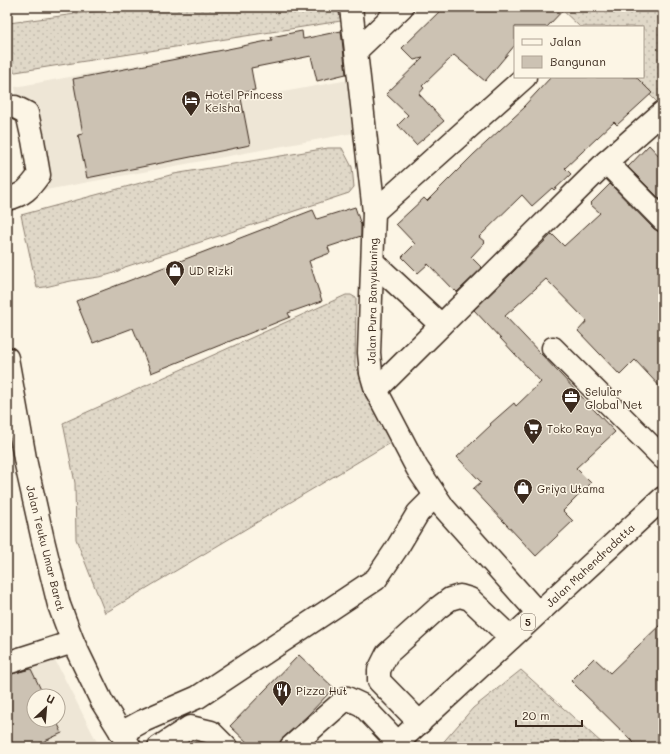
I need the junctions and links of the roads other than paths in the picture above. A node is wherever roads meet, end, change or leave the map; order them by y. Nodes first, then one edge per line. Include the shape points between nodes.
1 (351, 7) edge
2 (402, 7) edge
3 (356, 51) junction
4 (524, 78) edge
5 (7, 107) edge
6 (663, 112) edge
7 (606, 162) junction
8 (7, 199) edge
9 (374, 212) junction
10 (663, 220) edge
11 (372, 262) junction
12 (441, 325) junction
13 (553, 348) dead end
14 (7, 358) edge
15 (376, 390) junction
16 (663, 458) edge
17 (435, 496) junction
18 (663, 498) edge
19 (538, 613) junction
20 (511, 638) junction
21 (73, 642) junction
22 (7, 663) edge
23 (420, 723) junction
24 (125, 740) edge
25 (395, 745) edge
26 (159, 747) edge
27 (226, 747) edge
28 (291, 747) edge

1 - 3 main road, Jalan Pura Banyukuning
2 - 3 main road
3 - 9 main road, Jalan Pura Banyukuning
4 - 9 main road
5 - 8 main road via 15,107 27,113 39,175 30,188 18,196
6 - 7 main road
7 - 10 main road
7 - 12 main road
9 - 11 main road, Jalan Pura Banyukuning
11 - 12 main road
11 - 15 main road, Jalan Pura Banyukuning via 369,353
12 - 15 main road
13 - 16 main road
14 - 21 main road, Jalan Teuku Umar Barat via 43,540 59,606
15 - 17 main road, Jalan Pura Banyukuning via 417,468
17 - 19 main road, Jalan Pura Banyukuning
17 - 24 main road via 418,513 376,579 198,697 143,721
18 - 19 main road, Jalan Mahendradatta / 5
19 - 20 main road, Jalan Mahendradatta / 5
20 - 23 main road, Jalan Mahendradatta / 5
20 - 23 main road via 470,599 460,596 450,599 438,608 387,654 378,670 379,681
21 - 22 main road
21 - 24 main road, Jalan Teuku Umar Barat via 102,702
23 - 25 main road, Jalan Mahendradatta / 5
25 - 28 main road via 362,705 347,698
26 - 27 main road via 190,727 211,732

